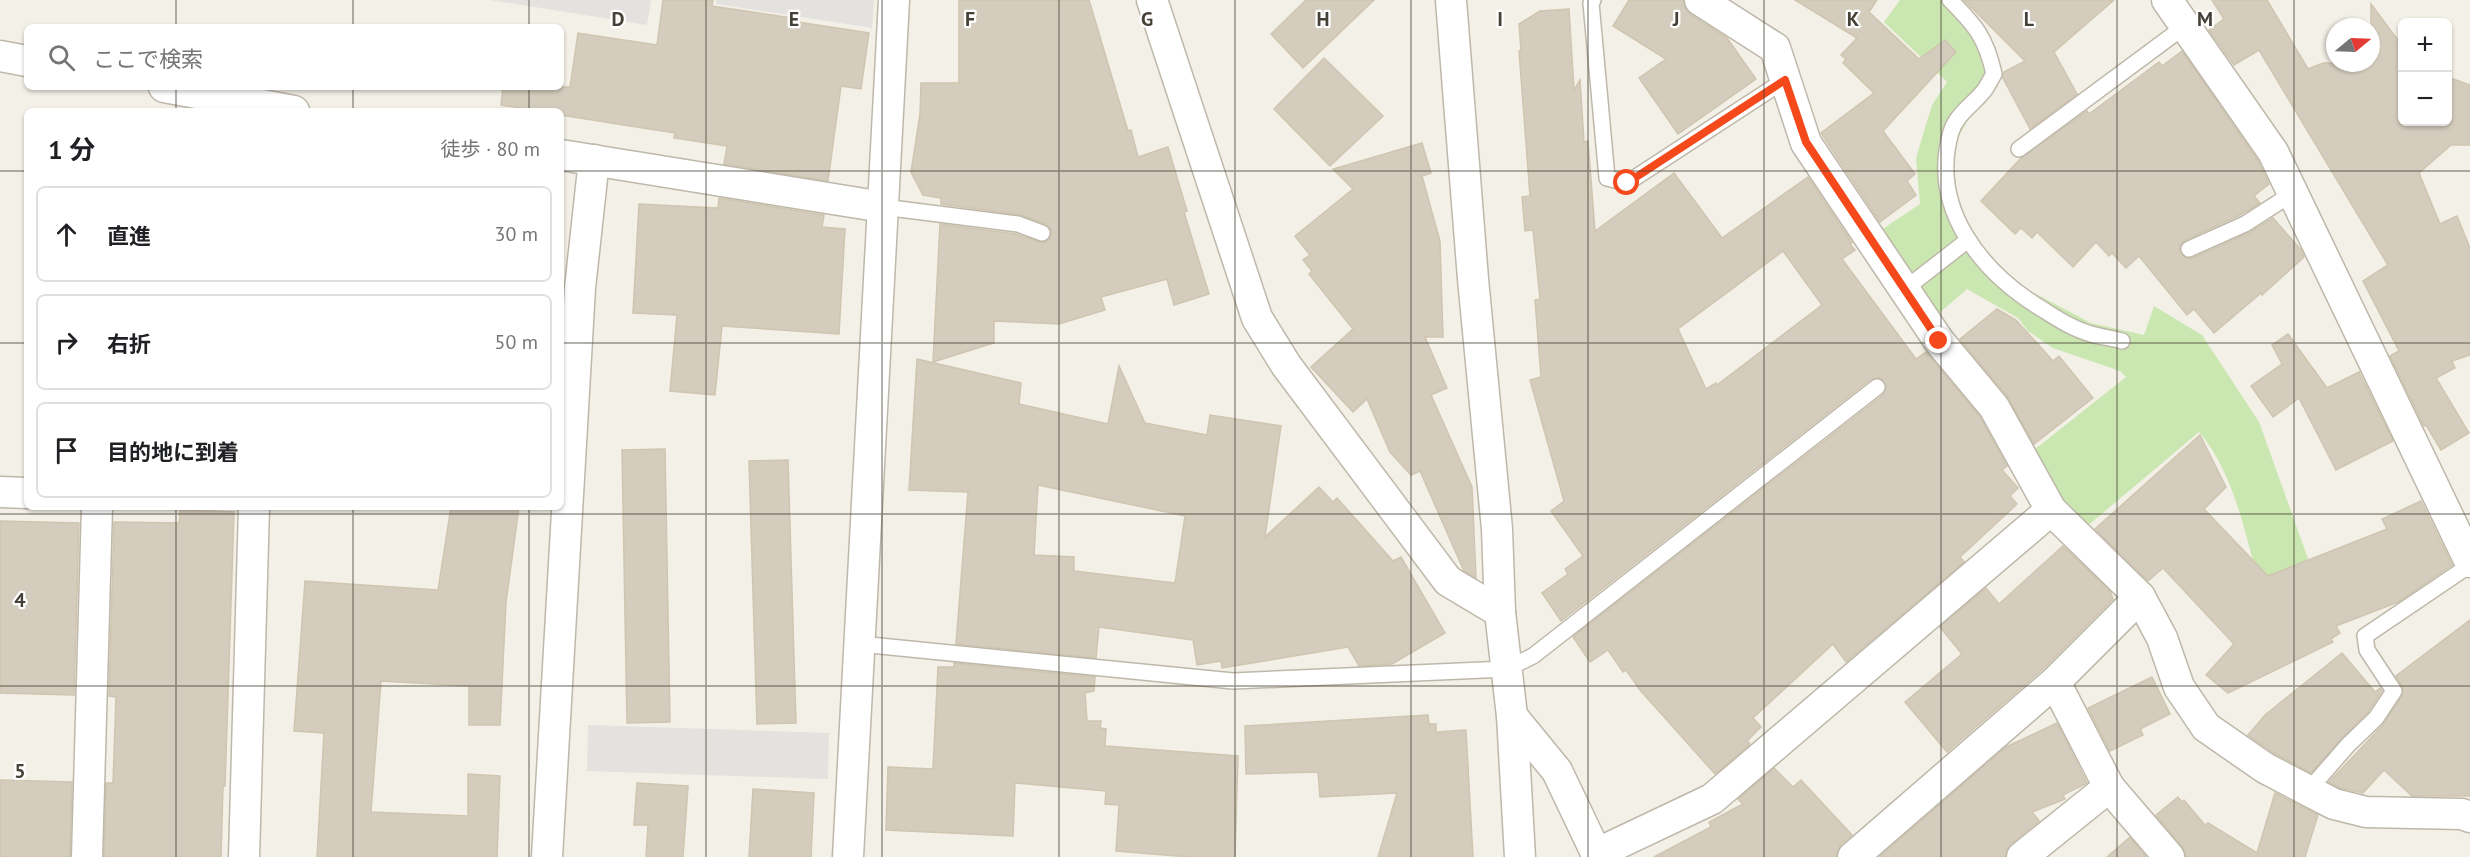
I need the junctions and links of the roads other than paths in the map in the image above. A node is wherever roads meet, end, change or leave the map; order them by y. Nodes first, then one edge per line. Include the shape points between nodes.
1 (894, 0) edge
2 (1152, 0) edge
3 (1451, 0) edge
4 (1593, 0) edge
5 (1700, 0) edge
6 (1950, 0) edge
7 (2179, 9) edge
8 (0, 56) edge
9 (24, 60) edge
10 (1785, 80) junction
11 (178, 90) edge
12 (260, 108) edge
13 (2019, 149) dead end
14 (564, 155) edge
15 (594, 160) junction
16 (2293, 193) junction
17 (884, 207) junction
18 (1042, 233) dead end
19 (1968, 240) junction
20 (2189, 249) dead end
21 (1905, 289) junction
22 (2122, 341) dead end
23 (1877, 387) dead end
24 (0, 492) edge
25 (24, 493) edge
26 (98, 510) edge
27 (254, 510) edge
28 (2051, 510) junction
29 (2470, 563) edge
30 (2140, 597) junction
31 (1500, 612) junction
32 (860, 644) junction
33 (1506, 669) junction
34 (2055, 682) junction
35 (1512, 716) junction
36 (2109, 787) junction
37 (2307, 792) junction
38 (2470, 817) edge
39 (1597, 856) edge
40 (87, 857) edge
41 (244, 857) edge
42 (547, 857) edge
43 (848, 857) edge
44 (1520, 857) edge
45 (1853, 857) edge
46 (2022, 857) edge
47 (2169, 857) edge

1 - 17 street
2 - 31 street via 1257,318 1286,365 1448,581
3 - 31 street via 1497,530
4 - 10 lane via 1607,178 1627,183
5 - 10 street via 1775,48
6 - 19 lane via 1988,47 1994,74 1952,129 1947,153 1952,208
7 - 13 lane
7 - 16 street via 2273,152
8 - 9 street
10 - 21 street via 1806,142
11 - 12 street
14 - 15 street
15 - 17 street
15 - 42 street via 580,288
16 - 20 lane via 2245,224
16 - 29 street
17 - 18 lane via 1018,224
17 - 32 street
19 - 21 lane
19 - 22 lane via 2004,283 2036,305 2066,324
21 - 28 street via 1939,341 1994,407
23 - 33 lane via 1533,656
24 - 25 street
26 - 40 street
27 - 41 street
28 - 30 street
28 - 39 street via 1712,799
29 - 37 lane via 2365,636 2367,650 2394,691 2376,718
30 - 34 street
30 - 37 street via 2162,638 2179,687 2206,727
31 - 33 street
32 - 33 lane via 1233,681
32 - 43 street
33 - 35 street
34 - 36 street
34 - 45 street
35 - 39 street via 1557,771
35 - 44 street
36 - 46 street
36 - 47 street
37 - 38 street via 2366,812

